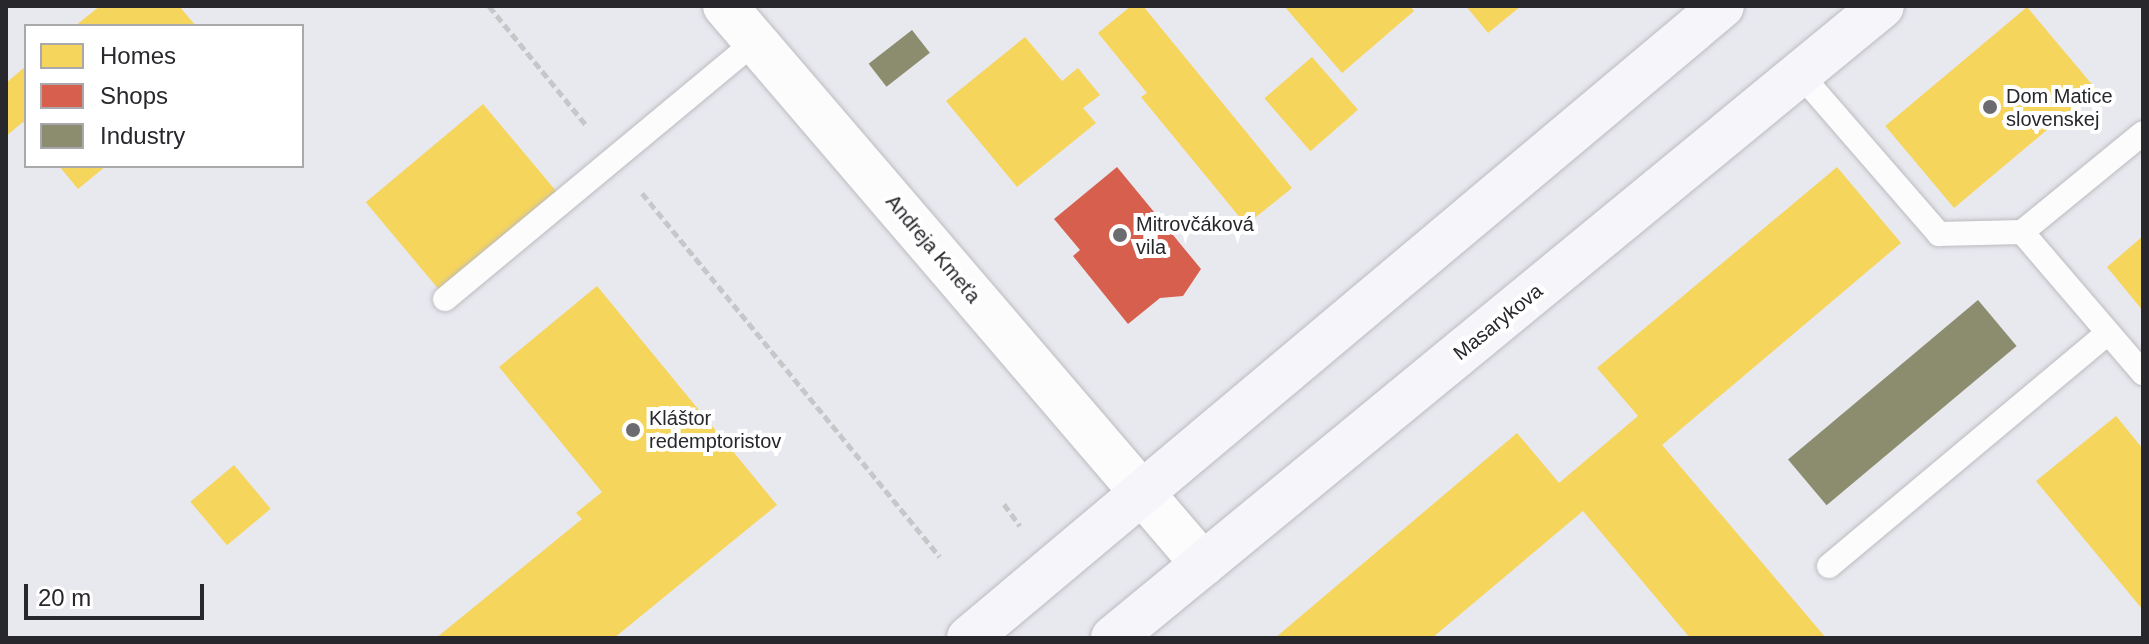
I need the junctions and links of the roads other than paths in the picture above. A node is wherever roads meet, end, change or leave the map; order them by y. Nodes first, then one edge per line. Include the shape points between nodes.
1 (725, 6) edge
2 (1722, 6) edge
3 (1882, 6) edge
4 (755, 42) junction
5 (1800, 74) junction
6 (2143, 133) edge
7 (2022, 232) junction
8 (445, 299) dead end
9 (2108, 333) junction
10 (2143, 373) edge
11 (1139, 493) junction
12 (1203, 564) junction
13 (1829, 566) dead end
14 (969, 638) edge
15 (1113, 638) edge

1 - 4 street, Andreja Kmeťa
2 - 11 main road
3 - 5 main road, Masarykova
4 - 8 lane
4 - 11 street, Andreja Kmeťa
5 - 7 lane via 1939,234
5 - 12 main road, Masarykova
6 - 7 lane
7 - 9 lane
9 - 10 lane
9 - 13 lane
11 - 12 street, Andreja Kmeťa
11 - 14 main road
12 - 15 main road, Masarykova

